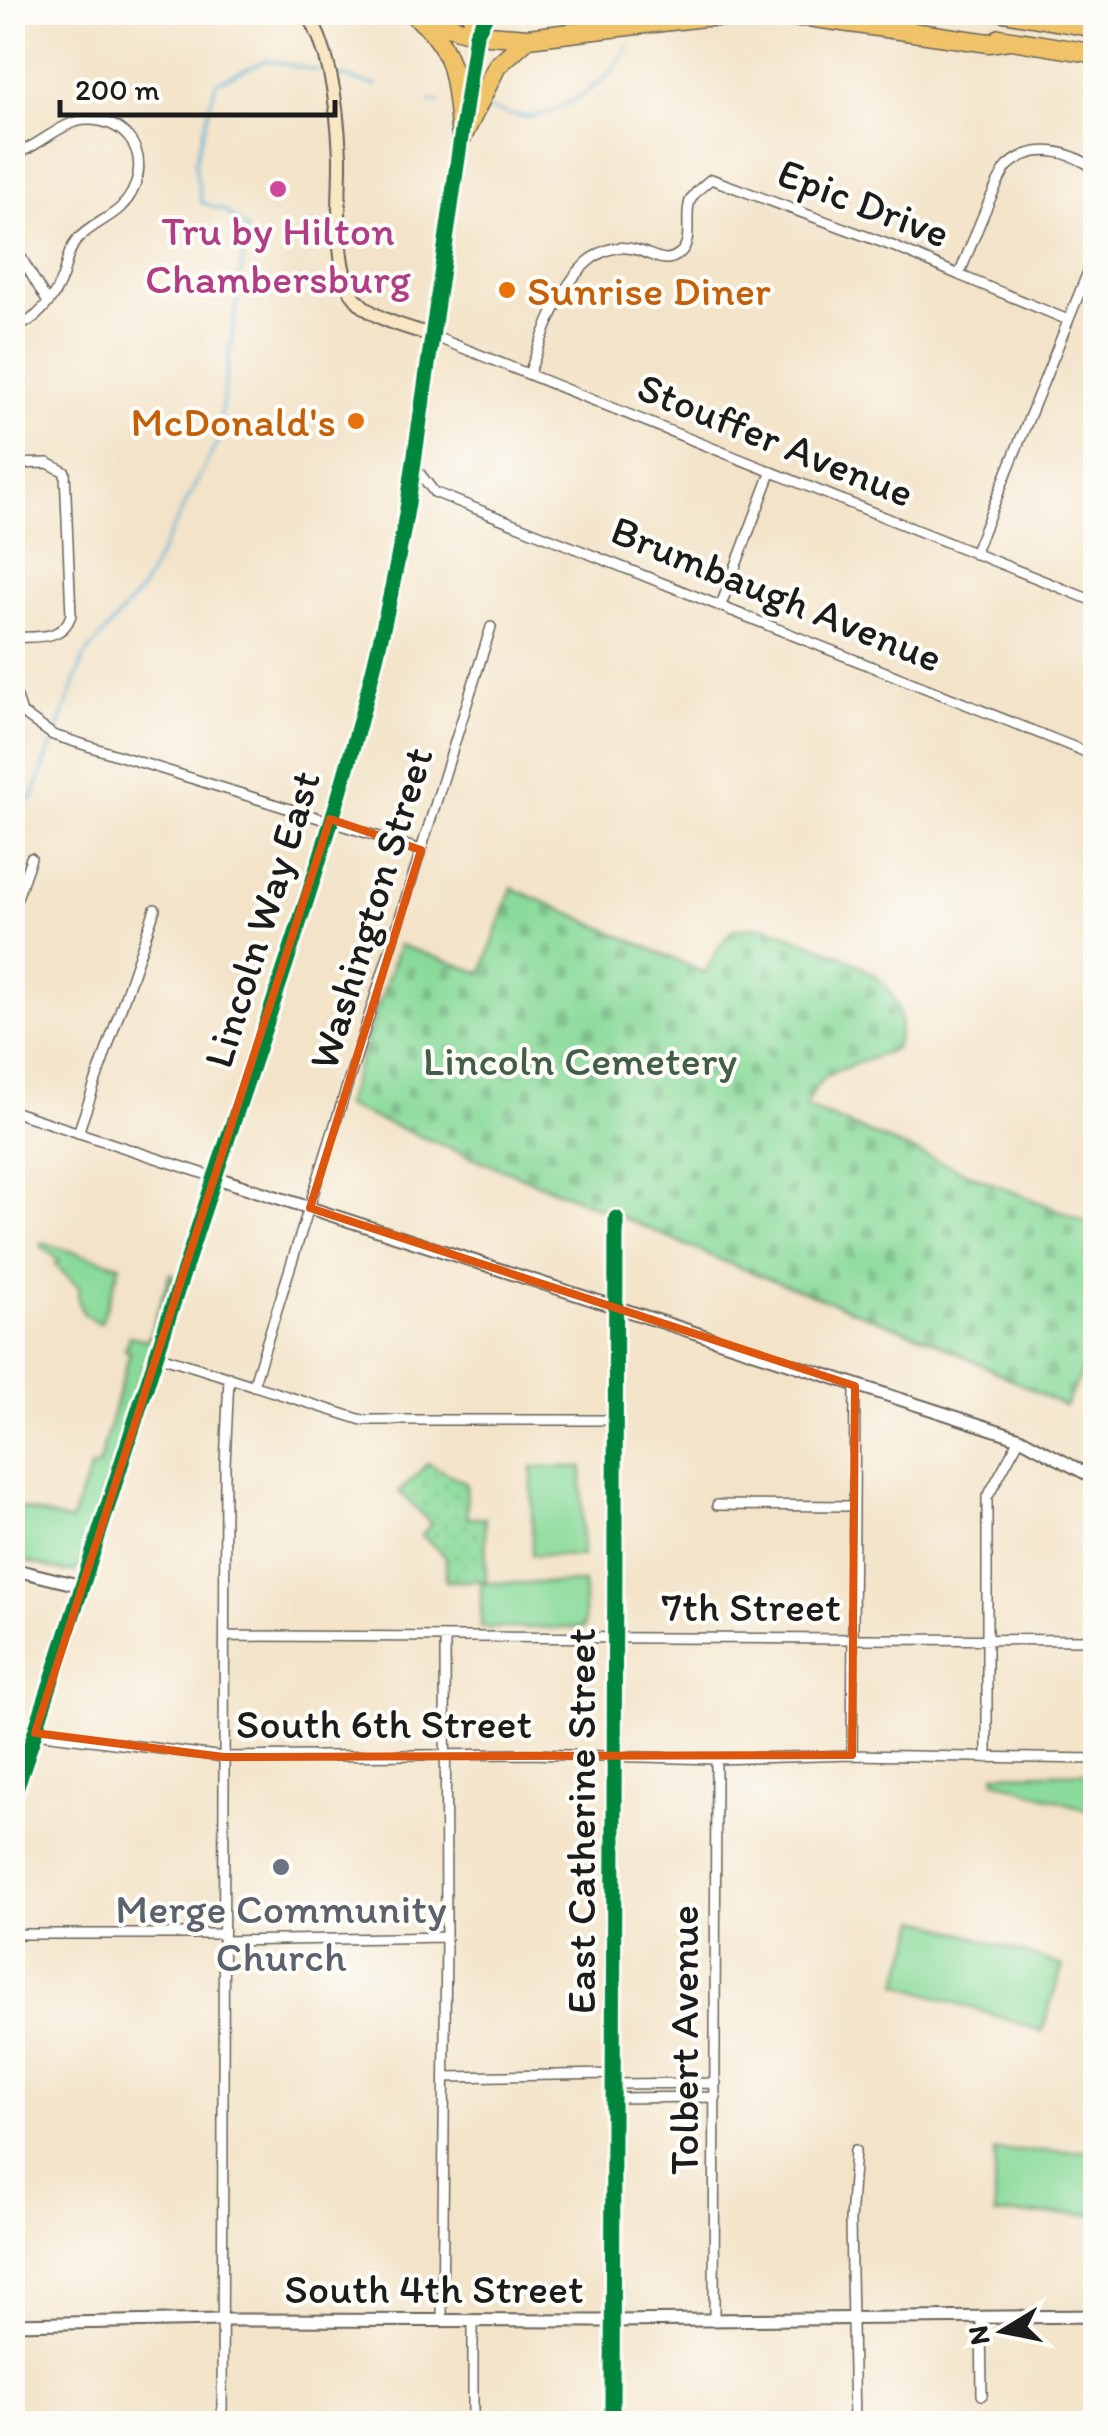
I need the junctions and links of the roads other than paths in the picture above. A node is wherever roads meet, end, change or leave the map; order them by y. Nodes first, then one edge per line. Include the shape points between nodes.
1 (308, 12) edge
2 (469, 12) edge
3 (488, 12) edge
4 (846, 12) edge
5 (1003, 12) edge
6 (1038, 12) edge
7 (412, 15) edge
8 (1087, 27) edge
9 (476, 34) junction
10 (528, 38) junction
11 (1009, 40) junction
12 (1096, 54) edge
13 (461, 138) junction
14 (12, 155) edge
15 (1096, 170) edge
16 (12, 242) edge
17 (1096, 252) edge
18 (959, 274) junction
19 (48, 302) junction
20 (1068, 320) junction
21 (12, 330) edge
22 (434, 336) junction
23 (529, 374) junction
24 (12, 464) edge
25 (414, 466) junction
26 (771, 473) junction
27 (434, 492) junction
28 (408, 502) junction
29 (974, 554) junction
30 (1096, 602) edge
31 (721, 605) junction
32 (491, 627) dead end
33 (12, 638) edge
34 (12, 683) edge
35 (1096, 742) edge
36 (1093, 755) edge
37 (330, 819) junction
38 (421, 850) junction
39 (30, 858) dead end
40 (155, 909) dead end
41 (12, 912) edge
42 (12, 1111) edge
43 (78, 1133) junction
44 (214, 1178) junction
45 (310, 1208) junction
46 (616, 1218) dead end
47 (616, 1307) junction
48 (156, 1355) junction
49 (229, 1377) junction
50 (253, 1386) junction
51 (854, 1386) junction
52 (616, 1420) junction
53 (1020, 1438) junction
54 (1096, 1479) edge
55 (717, 1505) dead end
56 (854, 1506) junction
57 (12, 1569) edge
58 (82, 1586) junction
59 (226, 1636) junction
60 (445, 1637) junction
61 (616, 1638) junction
62 (852, 1639) junction
63 (986, 1640) junction
64 (1096, 1640) edge
65 (12, 1725) edge
66 (35, 1732) junction
67 (616, 1755) junction
68 (852, 1755) junction
69 (444, 1756) junction
70 (224, 1758) junction
71 (987, 1758) junction
72 (716, 1759) junction
73 (1096, 1759) edge
74 (12, 1802) edge
75 (12, 1934) edge
76 (446, 1937) junction
77 (222, 1938) junction
78 (444, 2077) junction
79 (614, 2079) junction
80 (716, 2083) junction
81 (716, 2097) junction
82 (614, 2098) junction
83 (855, 2150) dead end
84 (852, 2316) junction
85 (1096, 2316) edge
86 (981, 2317) junction
87 (222, 2320) junction
88 (442, 2321) junction
89 (472, 2321) junction
90 (613, 2321) junction
91 (714, 2321) junction
92 (12, 2324) edge
93 (982, 2395) dead end
94 (222, 2424) edge
95 (474, 2424) edge
96 (612, 2424) edge
97 (854, 2424) edge

1 - 22 main road via 324,51 337,128 346,280 369,310
2 - 9 highway, Lincoln Way East
3 - 9 highway, Lincoln Way East
4 - 11 highway
5 - 8 highway
6 - 8 highway
7 - 9 highway
7 - 13 highway via 449,55
9 - 10 highway
9 - 13 highway, Lincoln Way East
10 - 11 highway via 737,15
10 - 13 highway via 496,66
11 - 12 highway
13 - 22 highway, Lincoln Way East
14 - 19 street via 86,120 116,127 137,154 132,193 75,242
15 - 18 street, Epic Drive via 1045,150 1006,168
16 - 19 street
17 - 20 street
18 - 20 street
18 - 23 street, Epic Drive via 711,179 688,204 686,245 678,256 662,260 632,248 613,250 578,270 555,305
19 - 21 street
20 - 29 street
22 - 23 street, Stouffer Avenue
22 - 25 highway, Lincoln Way East
23 - 26 street, Stouffer Avenue
24 - 33 street via 48,462 64,472 71,615 58,634
25 - 27 street
25 - 28 highway, Lincoln Way East
26 - 29 street, Stouffer Avenue
26 - 31 street
27 - 28 street
27 - 31 street, Brumbaugh Avenue
28 - 37 highway, Lincoln Way East via 385,625
29 - 30 street, Stouffer Avenue
31 - 36 street, Brumbaugh Avenue
32 - 38 street, Washington Street
34 - 37 street via 22,713 53,735
35 - 36 street
37 - 38 street
37 - 44 highway, Lincoln Way East
38 - 45 street, Washington Street
39 - 41 street
40 - 43 street
42 - 43 street
43 - 44 street
44 - 45 street
44 - 48 highway, Lincoln Way East
45 - 47 street
45 - 50 street, Washington Street
46 - 47 street, East Catherine Street
47 - 51 street
47 - 52 street, East Catherine Street
48 - 49 street
48 - 58 highway, Lincoln Way East
49 - 50 street
49 - 59 street
50 - 52 street via 362,1420
51 - 53 street
51 - 56 street
52 - 61 street, East Catherine Street
53 - 54 street
53 - 63 street via 987,1498
55 - 56 street
56 - 62 street
57 - 58 street
58 - 66 highway, Lincoln Way East
59 - 60 street, 7th Street
59 - 70 street
60 - 61 street, 7th Street
60 - 69 street
61 - 62 street, 7th Street
61 - 67 street, East Catherine Street
62 - 63 street, 7th Street
62 - 68 street
63 - 64 street, 7th Street
63 - 71 street
65 - 66 street, South 6th Street
66 - 70 street, South 6th Street
66 - 74 highway, Lincoln Way East
67 - 69 street, South 6th Street
67 - 72 street, South 6th Street
67 - 79 street, East Catherine Street
68 - 71 street, South 6th Street
68 - 72 street, South 6th Street
69 - 70 street, South 6th Street
69 - 76 street
70 - 77 street
71 - 73 street, South 6th Street
72 - 80 street, Tolbert Avenue
75 - 77 street
76 - 77 street
76 - 78 street
77 - 87 street
78 - 79 street
78 - 88 street
79 - 80 street
79 - 82 street, East Catherine Street
80 - 81 street, Tolbert Avenue
81 - 82 street
81 - 91 street, Tolbert Avenue
82 - 90 street, East Catherine Street
83 - 84 street
84 - 86 street, South 4th Street
84 - 91 street, South 4th Street
84 - 97 street
85 - 86 street, South 4th Street
86 - 93 street
87 - 88 street, South 4th Street
87 - 92 street, South 4th Street
87 - 94 street
88 - 89 street, South 4th Street
89 - 90 street, South 4th Street
89 - 95 street
90 - 91 street, South 4th Street
90 - 96 street, East Catherine Street

